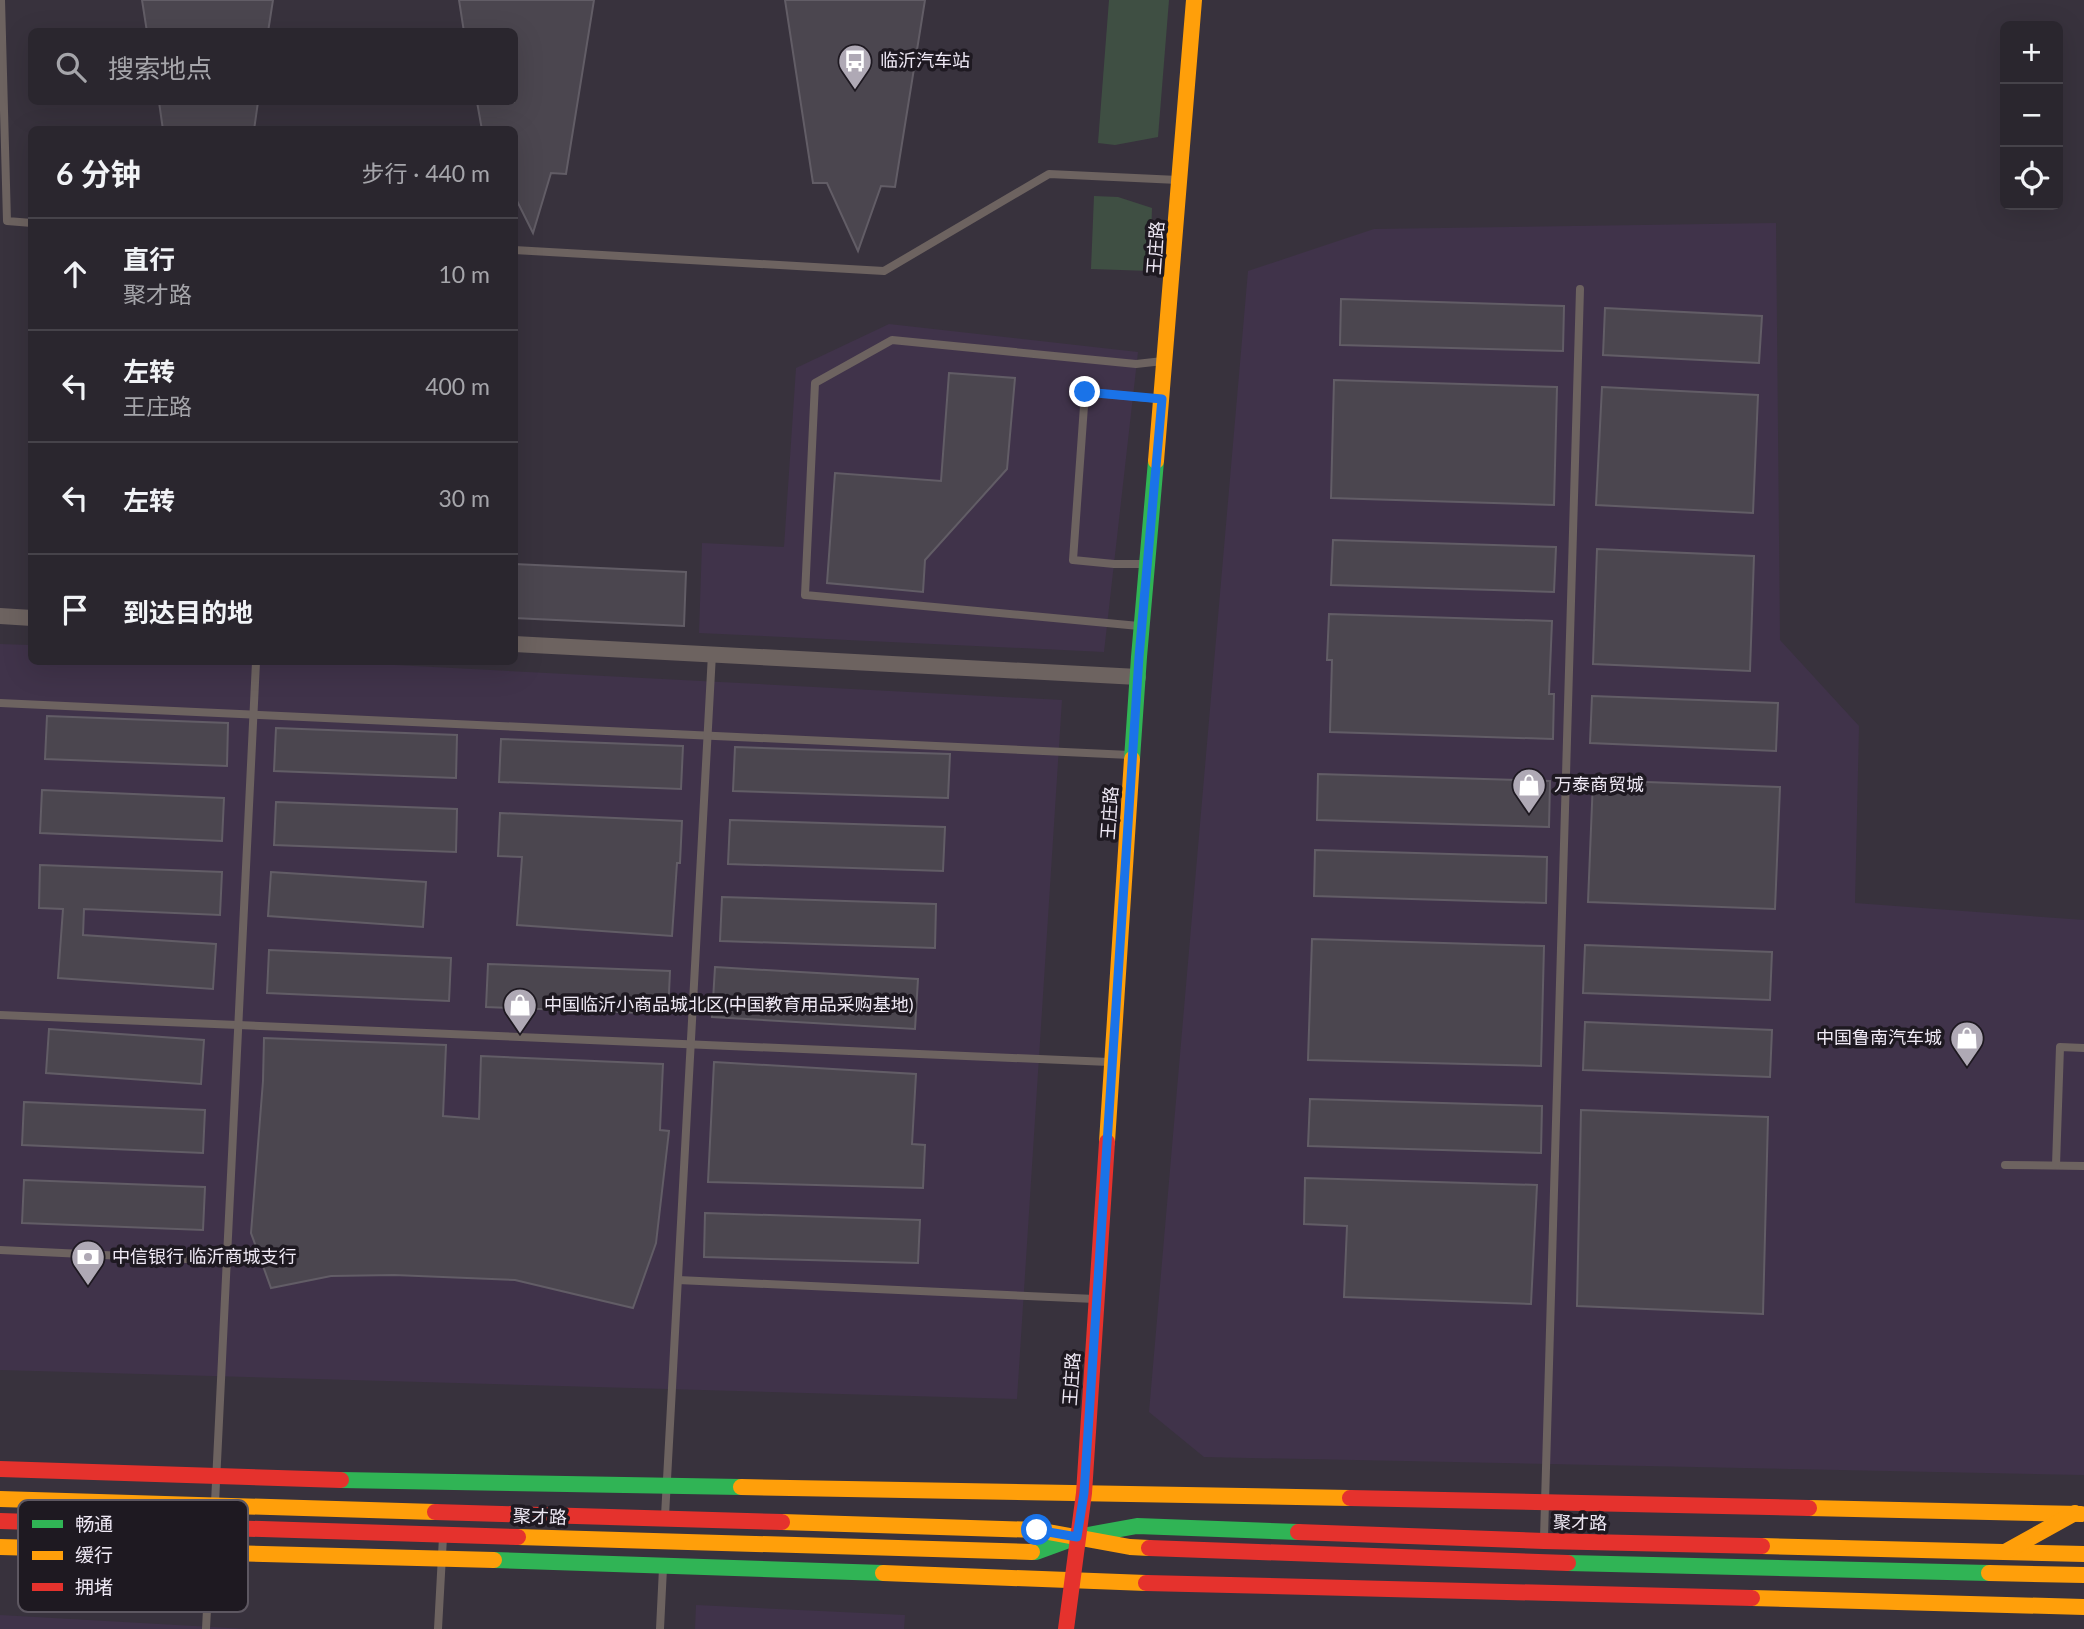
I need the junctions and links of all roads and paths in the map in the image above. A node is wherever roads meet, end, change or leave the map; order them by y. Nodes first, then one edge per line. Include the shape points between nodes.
1 (1, 0) edge
2 (1194, 0) edge
3 (1181, 180) junction
4 (28, 223) edge
5 (518, 250) edge
6 (1580, 289) dead end
7 (1166, 361) junction
8 (1162, 399) junction
9 (1148, 564) junction
10 (0, 616) edge
11 (28, 618) edge
12 (1142, 626) junction
13 (518, 644) edge
14 (712, 654) junction
15 (256, 665) edge
16 (1138, 677) junction
17 (0, 703) edge
18 (254, 713) junction
19 (709, 735) junction
20 (1133, 755) junction
21 (0, 1015) edge
22 (239, 1025) junction
23 (692, 1044) junction
24 (2084, 1048) edge
25 (1112, 1062) junction
26 (2005, 1165) dead end
27 (2056, 1166) junction
28 (2084, 1166) edge
29 (0, 1250) edge
30 (227, 1261) junction
31 (678, 1280) junction
32 (1096, 1299) junction
33 (0, 1469) edge
34 (215, 1476) junction
35 (667, 1487) junction
36 (1084, 1493) junction
37 (0, 1499) edge
38 (31, 1500) edge
39 (215, 1500) edge
40 (1546, 1503) junction
41 (248, 1507) edge
42 (2079, 1513) edge
43 (665, 1519) junction
44 (0, 1521) edge
45 (18, 1522) edge
46 (248, 1528) edge
47 (443, 1534) junction
48 (1077, 1537) junction
49 (664, 1541) junction
50 (1544, 1541) junction
51 (0, 1547) edge
52 (18, 1548) edge
53 (2004, 1552) junction
54 (248, 1554) edge
55 (2084, 1554) edge
56 (441, 1559) junction
57 (663, 1565) junction
58 (2084, 1575) edge
59 (1073, 1581) junction
60 (2084, 1607) edge
61 (438, 1629) edge
62 (660, 1629) edge
63 (1066, 1629) edge

1 - 4 lane via 7,221
2 - 3 street, 王庄路
3 - 5 lane via 1049,174 884,271
3 - 7 street, 王庄路
6 - 40 lane
7 - 8 street, 王庄路
7 - 12 lane via 1136,365 892,341 816,383 805,595
8 - 9 street, 王庄路
8 - 9 lane via 1085,392 1073,560
9 - 12 street, 王庄路
10 - 11 street
12 - 16 street, 王庄路
13 - 14 street
14 - 16 street
14 - 19 lane
15 - 18 lane
16 - 20 street, 王庄路
17 - 18 lane
18 - 19 lane
18 - 22 lane
19 - 20 lane
19 - 23 lane
20 - 25 street, 王庄路
21 - 22 lane
22 - 23 lane
22 - 30 lane
23 - 25 lane
23 - 31 lane
24 - 27 lane via 2060,1047
25 - 32 street, 王庄路
26 - 27 lane
27 - 28 lane
29 - 30 lane
30 - 34 lane
31 - 32 lane
31 - 35 lane
32 - 36 street, 王庄路
33 - 34 street
34 - 35 street
34 - 39 lane
35 - 36 street
35 - 43 lane
36 - 40 street
36 - 48 street, 王庄路
37 - 38 street, 聚才路
40 - 42 street
40 - 50 lane
41 - 43 street, 聚才路
42 - 53 street
43 - 48 street, 聚才路 via 1037,1530
44 - 45 street, 聚才路
46 - 47 street, 聚才路
47 - 49 street, 聚才路
47 - 56 lane
48 - 49 street, 聚才路 via 1036,1552
48 - 50 street, 聚才路 via 1138,1526
48 - 58 street, 聚才路 via 1130,1548
48 - 59 street, 王庄路
49 - 57 lane
50 - 53 street, 聚才路
51 - 52 street
53 - 55 street, 聚才路
54 - 56 street
56 - 57 street
56 - 61 lane
57 - 59 street
57 - 62 lane
59 - 60 street
59 - 63 street, 王庄路

